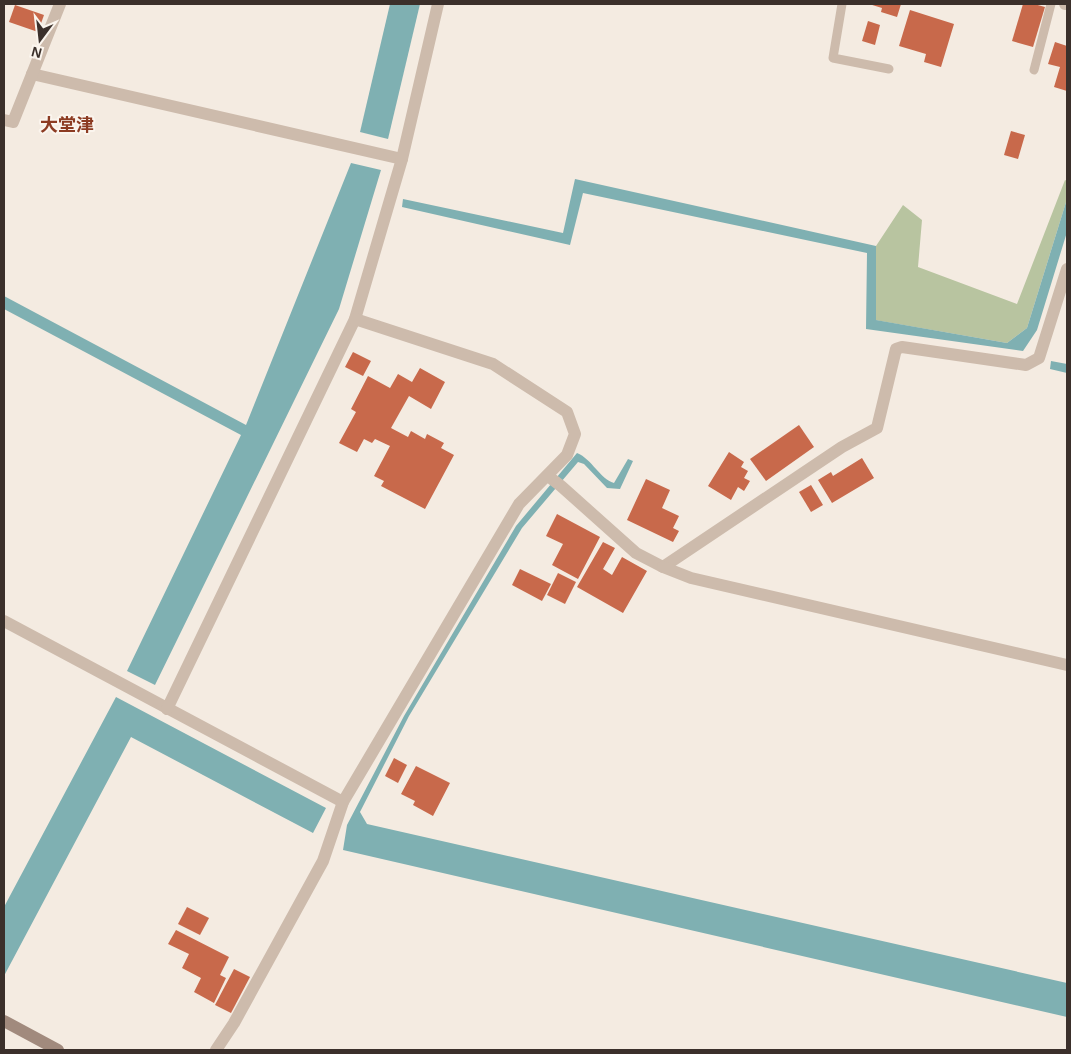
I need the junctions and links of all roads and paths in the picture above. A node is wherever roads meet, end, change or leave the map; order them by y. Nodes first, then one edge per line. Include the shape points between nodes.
1 (60, 4) edge
2 (438, 4) edge
3 (842, 4) edge
4 (1051, 4) edge
5 (889, 69) dead end
6 (1034, 70) dead end
7 (32, 74) junction
8 (4, 120) edge
9 (402, 159) junction
10 (1067, 269) edge
11 (354, 318) junction
12 (548, 476) junction
13 (663, 567) junction
14 (4, 621) edge
15 (1067, 665) edge
16 (166, 709) junction
17 (343, 802) junction
18 (4, 1020) edge
19 (58, 1050) edge
20 (216, 1050) edge

1 - 7 street
2 - 9 street
3 - 5 lane via 833,58
4 - 6 lane
7 - 8 street via 13,122
7 - 9 street
9 - 11 street
10 - 13 street via 1039,358 1026,365 902,347 896,349 877,428 842,447
11 - 12 street via 494,364 567,412 575,434 567,455
11 - 16 street
12 - 13 street via 636,553
12 - 17 street via 519,504
13 - 15 street via 691,578
14 - 16 street
16 - 17 street
17 - 20 street via 323,861
18 - 19 street

